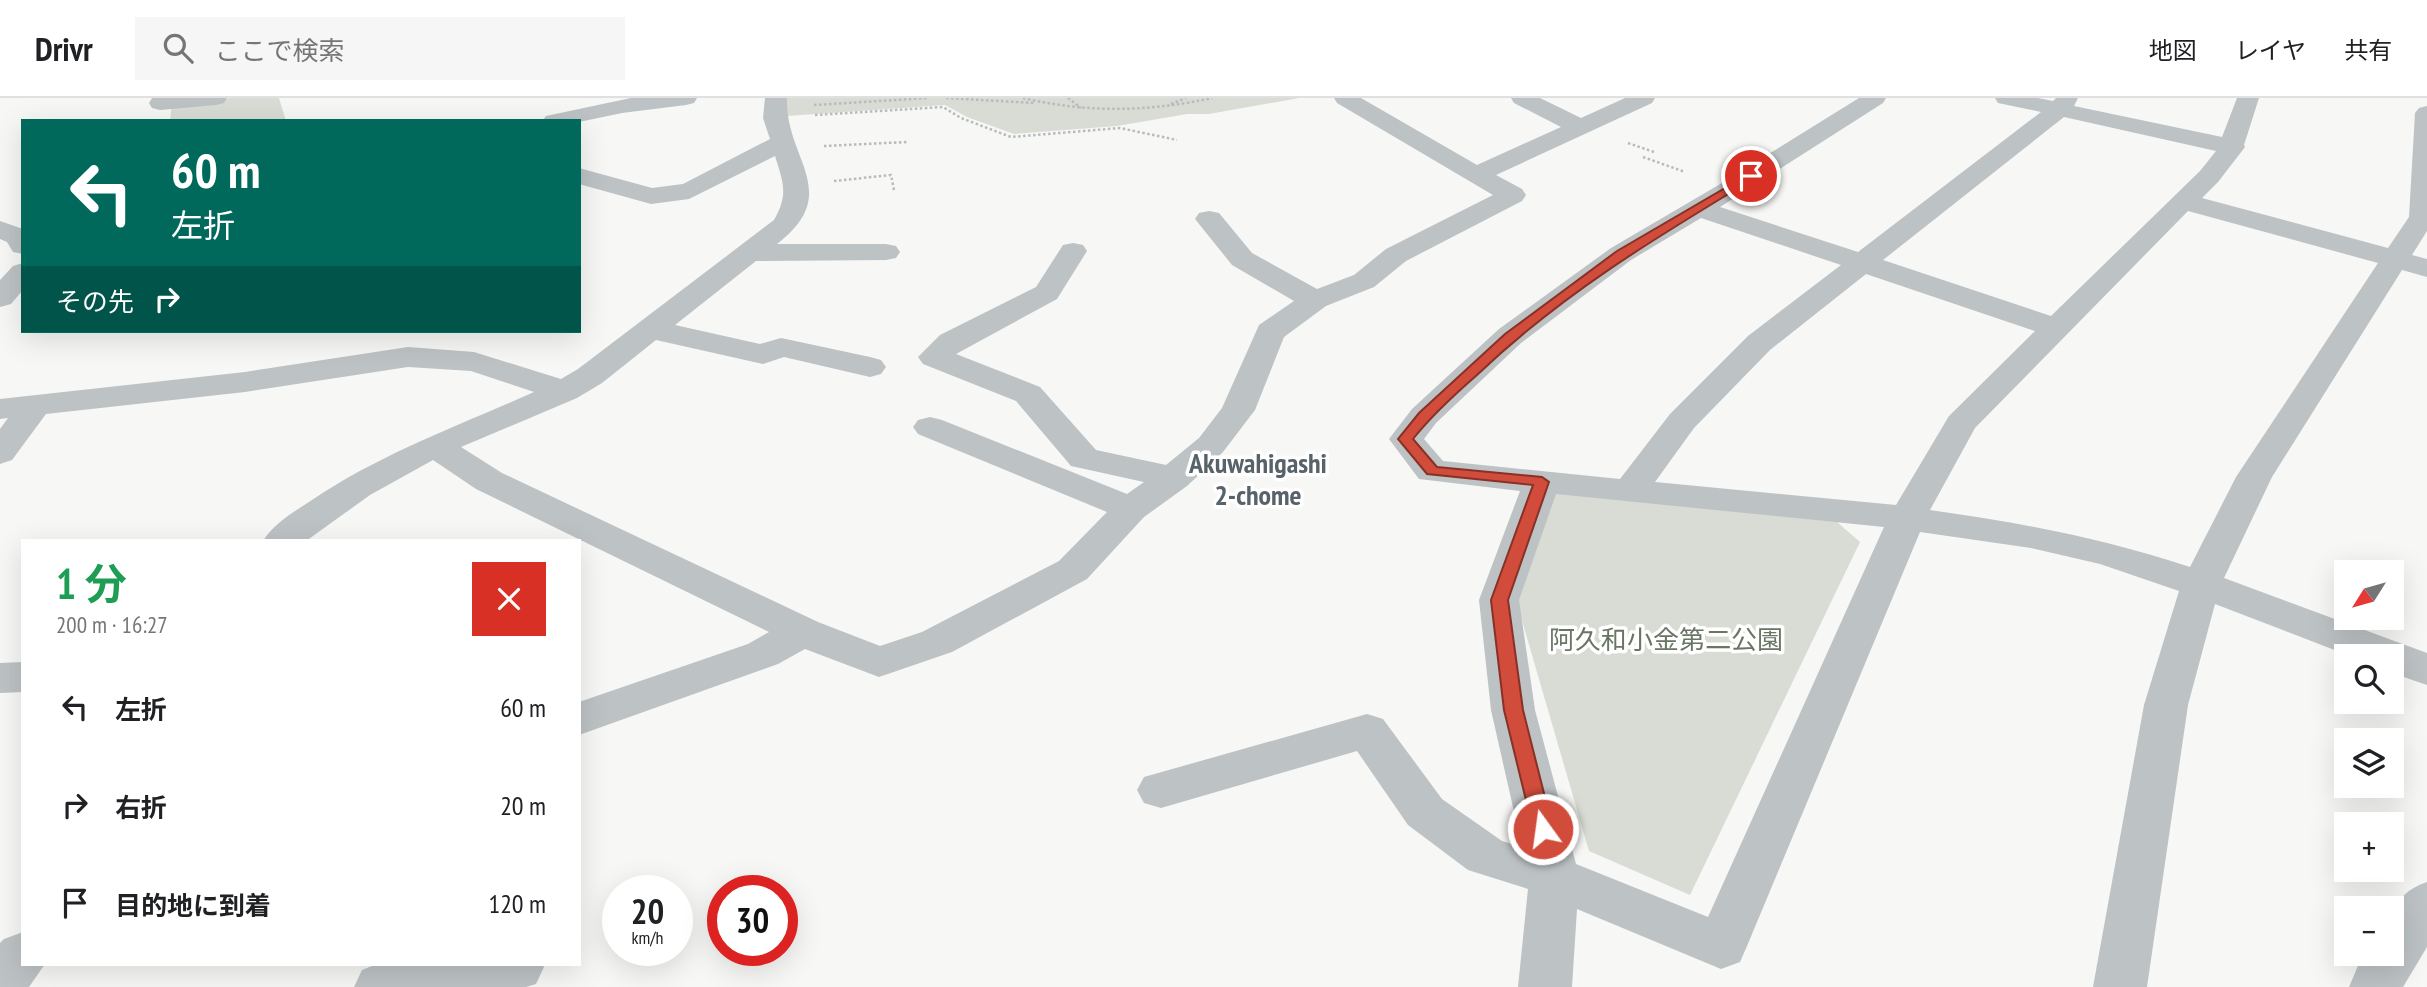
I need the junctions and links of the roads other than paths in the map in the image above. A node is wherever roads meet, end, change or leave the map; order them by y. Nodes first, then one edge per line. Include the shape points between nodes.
1 (216, 98) edge
2 (686, 98) edge
3 (1345, 98) edge
4 (1522, 98) edge
5 (1644, 98) edge
6 (1875, 98) edge
7 (2006, 98) edge
8 (2248, 98) edge
9 (2063, 104) edge
10 (161, 107) edge
11 (2427, 113) edge
12 (563, 119) edge
13 (780, 127) edge
14 (1580, 127) junction
15 (2233, 146) junction
16 (1476, 174) junction
17 (581, 177) edge
18 (2183, 201) junction
19 (1698, 208) junction
20 (1209, 219) dead end
21 (1073, 251) dead end
22 (886, 252) dead end
23 (747, 254) junction
24 (1862, 263) junction
25 (2412, 263) edge
26 (21, 274) edge
27 (1, 297) edge
28 (1315, 300) junction
29 (2056, 328) junction
30 (653, 330) junction
31 (870, 367) dead end
32 (565, 391) junction
33 (35, 405) junction
34 (0, 409) edge
35 (930, 427) dead end
36 (435, 446) junction
37 (0, 453) edge
38 (1174, 478) junction
39 (1542, 482) junction
40 (1632, 489) junction
41 (1131, 509) junction
42 (1907, 518) junction
43 (285, 539) edge
44 (2201, 584) junction
45 (803, 632) junction
46 (2360, 644) edge
47 (2404, 661) edge
48 (2427, 670) edge
49 (21, 677) edge
50 (0, 678) edge
51 (581, 718) edge
52 (1161, 790) dead end
53 (1554, 877) junction
54 (2427, 903) edge
55 (516, 973) edge
56 (381, 987) edge
57 (1545, 987) edge
58 (2120, 987) edge
59 (2376, 987) edge

1 - 10 street
2 - 12 street
3 - 16 street
4 - 14 street
5 - 14 street
6 - 19 street
7 - 9 street
8 - 15 street
9 - 15 street
9 - 24 street
11 - 25 street via 2422,218
13 - 17 street via 689,191 651,196
13 - 23 street via 797,185 795,206 785,225
14 - 16 street
15 - 18 street via 2216,172
16 - 28 street via 1513,195 1396,255 1364,281
18 - 25 street
18 - 29 street
19 - 24 street
19 - 39 street via 1621,254 1510,336 1424,416 1406,439 1432,471
20 - 28 street via 1242,259
21 - 38 street via 1047,293 951,342 934,358 1028,394 1084,458
22 - 23 street
23 - 30 street
24 - 29 street
24 - 40 street via 1759,343 1682,421
25 - 44 street via 2254,477
26 - 27 street
28 - 38 street via 1270,332 1238,410 1211,445
29 - 42 street via 1961,423
30 - 31 street via 763,354 781,347
30 - 32 street
32 - 33 street via 474,362 408,357 245,382
32 - 36 street
33 - 34 street
33 - 37 street
35 - 41 street
36 - 43 street via 362,483
36 - 45 street via 489,481
38 - 41 street
39 - 40 street
39 - 53 street via 1499,600 1513,710
40 - 42 street
41 - 45 street via 1073,570 937,642 879,662
42 - 44 street via 2031,536 2109,554
42 - 53 street via 1721,946
44 - 46 street
44 - 58 street via 2166,705
45 - 51 street via 763,654
47 - 48 street
49 - 50 street
52 - 53 street via 1367,730 1425,812 1486,856
53 - 57 street
54 - 59 street
55 - 56 street

